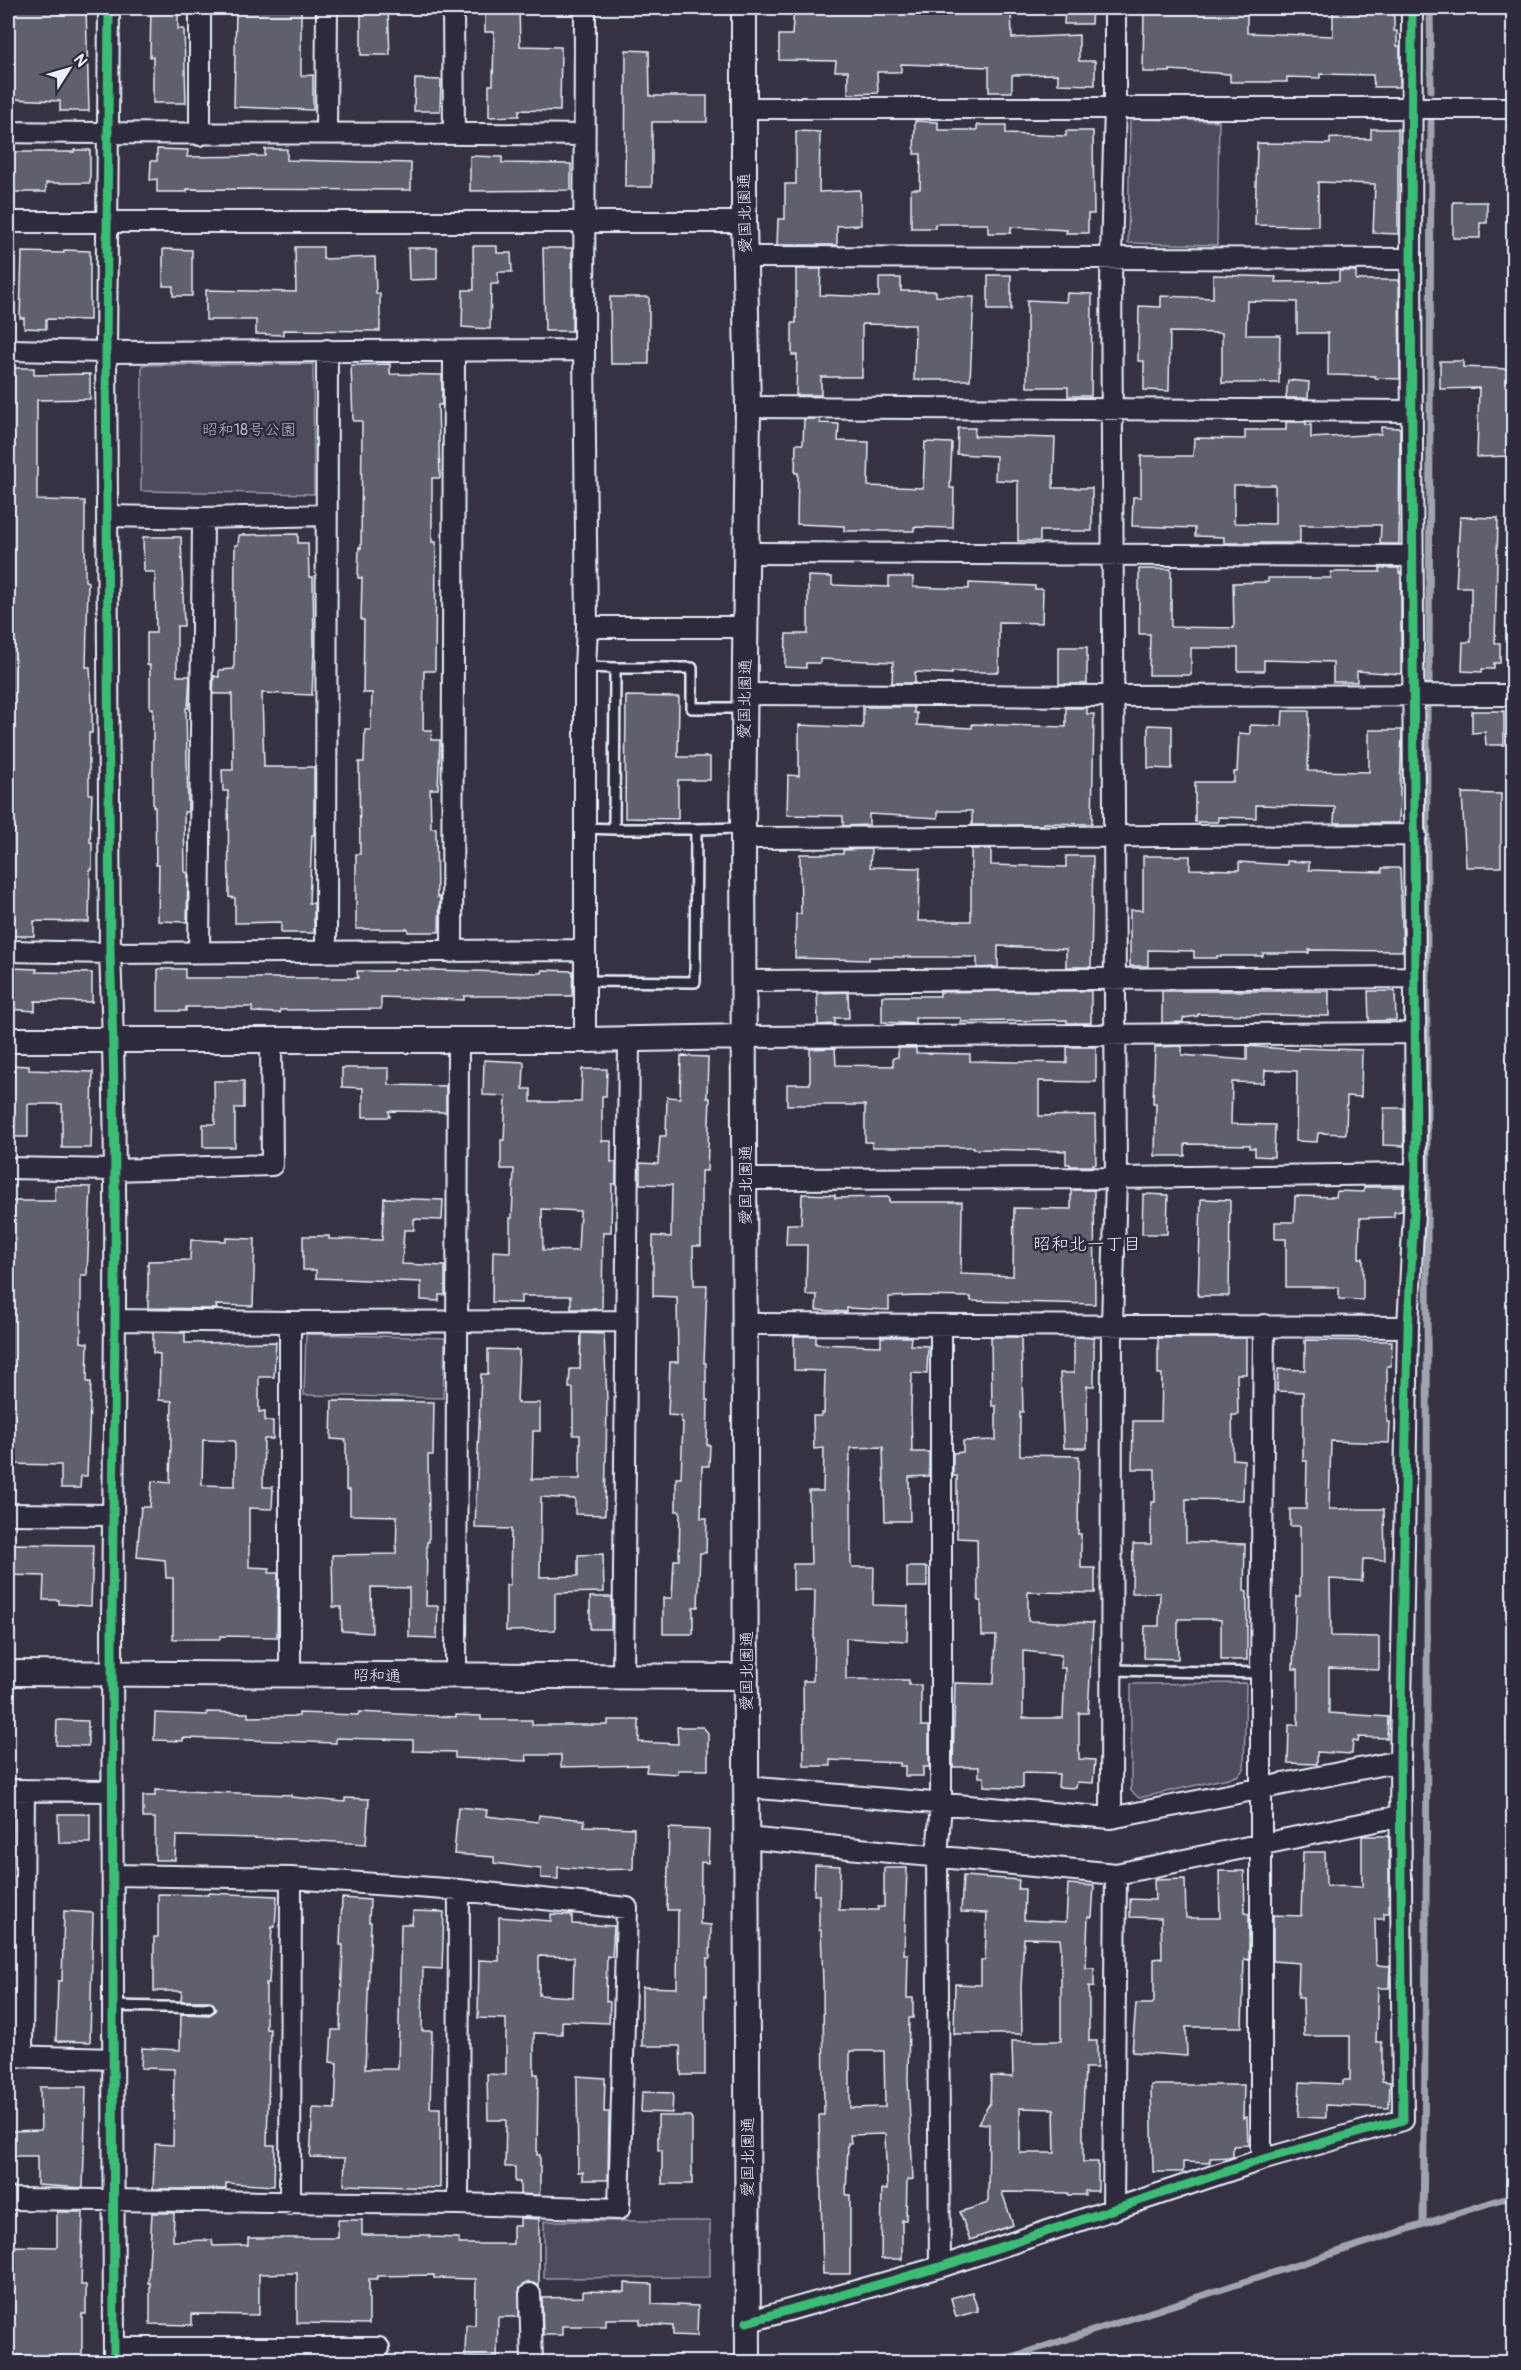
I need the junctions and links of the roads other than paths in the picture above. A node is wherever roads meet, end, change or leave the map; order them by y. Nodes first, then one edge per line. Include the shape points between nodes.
1 (109, 8) edge
2 (200, 8) edge
3 (327, 8) edge
4 (453, 8) edge
5 (585, 8) edge
6 (744, 8) edge
7 (1115, 8) edge
8 (1412, 8) edge
9 (1115, 107) junction
10 (1411, 107) junction
11 (744, 108) junction
12 (1514, 108) edge
13 (8, 132) edge
14 (109, 133) junction
15 (326, 133) junction
16 (454, 133) junction
17 (200, 135) junction
18 (584, 135) junction
19 (8, 222) edge
20 (107, 222) junction
21 (586, 222) junction
22 (744, 222) junction
23 (745, 257) junction
24 (1111, 257) junction
25 (1411, 259) junction
26 (8, 350) edge
27 (327, 350) junction
28 (584, 350) junction
29 (454, 351) junction
30 (106, 352) junction
31 (748, 407) junction
32 (1113, 409) junction
33 (1412, 411) junction
34 (326, 515) junction
35 (108, 516) junction
36 (202, 518) junction
37 (745, 553) junction
38 (1112, 554) junction
39 (1413, 556) junction
40 (587, 627) junction
41 (745, 627) junction
42 (585, 668) junction
43 (615, 668) junction
44 (1414, 695) junction
45 (1514, 695) edge
46 (1113, 696) junction
47 (744, 701) junction
48 (585, 828) junction
49 (614, 829) junction
50 (696, 829) junction
51 (743, 833) junction
52 (1416, 835) junction
53 (1113, 838) junction
54 (585, 950) junction
55 (8, 951) edge
56 (200, 951) junction
57 (326, 951) junction
58 (452, 952) junction
59 (110, 953) junction
60 (1414, 977) junction
61 (1115, 980) junction
62 (585, 981) junction
63 (744, 981) junction
64 (1415, 1033) junction
65 (1114, 1035) junction
66 (745, 1037) junction
67 (629, 1039) junction
68 (8, 1040) edge
69 (271, 1040) junction
70 (458, 1040) junction
71 (585, 1040) junction
72 (114, 1041) junction
73 (8, 1168) edge
74 (115, 1170) junction
75 (1416, 1174) junction
76 (1116, 1178) junction
77 (745, 1179) junction
78 (114, 1320) junction
79 (626, 1321) junction
80 (290, 1322) junction
81 (457, 1322) junction
82 (746, 1323) junction
83 (1112, 1325) junction
84 (1264, 1325) junction
85 (942, 1326) junction
86 (1408, 1327) junction
87 (8, 1514) edge
88 (113, 1515) junction
89 (1112, 1670) junction
90 (112, 1672) junction
91 (8, 1673) edge
92 (1261, 1673) junction
93 (290, 1674) junction
94 (456, 1676) junction
95 (623, 1677) junction
96 (746, 1677) junction
97 (1400, 1761) junction
98 (746, 1787) junction
99 (1261, 1787) junction
100 (16, 1790) edge
101 (111, 1791) junction
102 (940, 1803) junction
103 (1400, 1816) junction
104 (1111, 1818) junction
105 (746, 1839) junction
106 (1262, 1843) junction
107 (938, 1857) junction
108 (1116, 1874) junction
109 (113, 1875) junction
110 (291, 1878) junction
111 (459, 1890) junction
112 (112, 2006) junction
113 (209, 2008) dead end
114 (15, 2056) edge
115 (113, 2059) junction
116 (1262, 2160) junction
117 (8, 2199) edge
118 (114, 2201) junction
119 (290, 2204) junction
120 (458, 2204) junction
121 (1113, 2210) junction
122 (940, 2267) junction
123 (530, 2294) dead end
124 (747, 2322) junction
125 (379, 2348) dead end
126 (114, 2355) edge
127 (532, 2362) edge
128 (748, 2362) edge

1 - 14 street
2 - 17 street
3 - 15 street
4 - 16 street
5 - 18 street
6 - 11 street, 愛国北園通
7 - 9 street
8 - 10 street
9 - 10 street
9 - 11 street
9 - 24 street
10 - 12 street
10 - 25 street
11 - 22 street, 愛国北園通
13 - 14 street
14 - 17 street
14 - 20 street
15 - 16 street
15 - 17 street
16 - 18 street
18 - 21 street
19 - 20 street
20 - 21 street
20 - 30 street
21 - 22 street
21 - 28 street
22 - 23 street, 愛国北園通
23 - 24 street
23 - 31 street, 愛国北園通
24 - 25 street
24 - 32 street
25 - 33 street
26 - 30 street
27 - 29 street
27 - 30 street
27 - 34 street
28 - 29 street
28 - 40 street
29 - 58 street
30 - 35 street
31 - 32 street
31 - 37 street, 愛国北園通
32 - 33 street
32 - 38 street
33 - 39 street
34 - 36 street
34 - 57 street
35 - 36 street
35 - 59 street
36 - 56 street
37 - 38 street
37 - 41 street, 愛国北園通
38 - 39 street
38 - 46 street
39 - 44 street
40 - 41 street
40 - 42 street
41 - 47 street, 愛国北園通
42 - 43 lane
42 - 48 street
43 - 47 lane via 692,668 692,708
43 - 49 lane
44 - 45 street
44 - 46 street
44 - 52 street
46 - 47 street
46 - 53 street
47 - 51 street, 愛国北園通
48 - 49 lane
48 - 54 street
49 - 50 lane
50 - 51 lane
50 - 62 lane via 695,982
51 - 53 street
51 - 63 street, 愛国北園通
52 - 53 street
52 - 60 street
53 - 61 street
54 - 58 street
54 - 62 street
55 - 59 street
56 - 57 street
56 - 59 street
57 - 58 street
59 - 72 street
60 - 61 street
60 - 64 street
61 - 63 street
61 - 65 street
62 - 71 street
63 - 66 street, 愛国北園通
64 - 65 street
64 - 75 street
65 - 66 street
65 - 76 street
66 - 67 street
66 - 77 street, 愛国北園通
67 - 71 street
67 - 79 street
68 - 72 street
69 - 70 street
69 - 72 street
69 - 74 street via 272,1165
70 - 71 street
70 - 81 street
72 - 74 street
73 - 74 street
74 - 78 street
75 - 76 street
75 - 86 street
76 - 77 street
76 - 83 street
77 - 82 street, 愛国北園通
78 - 80 street
78 - 88 street
79 - 81 street
79 - 95 street
80 - 81 street
80 - 93 street
81 - 94 street
82 - 85 street
82 - 96 street, 愛国北園通
83 - 84 street
83 - 85 street
83 - 89 street
84 - 86 street
84 - 92 street
85 - 102 street
86 - 97 street
87 - 88 street
88 - 90 street
89 - 92 lane
89 - 104 street
90 - 91 street, 昭和通
90 - 93 street, 昭和通
90 - 101 street
92 - 99 street
93 - 94 street, 昭和通
94 - 95 street, 昭和通
95 - 96 street, 昭和通
96 - 98 street, 愛国北園通
97 - 99 street
97 - 103 street
98 - 102 street
98 - 105 street, 愛国北園通
99 - 104 street
99 - 106 street
100 - 101 street
100 - 114 street
101 - 109 street
102 - 104 street
102 - 107 street
103 - 106 street
103 - 116 street via 1403,2120
105 - 107 street
105 - 124 street, 愛国北園通
106 - 108 street
106 - 116 street
107 - 108 street
107 - 122 street
108 - 121 street
109 - 110 street
109 - 112 street
110 - 111 street
110 - 119 street
111 - 120 street
111 - 120 street via 627,1908 619,2209
112 - 113 lane
112 - 115 street
114 - 115 street
115 - 118 street
116 - 121 street
117 - 118 street
118 - 119 street
118 - 126 street
119 - 120 street
121 - 122 street
122 - 124 street
123 - 127 street
124 - 128 street, 愛国北園通
125 - 126 street

